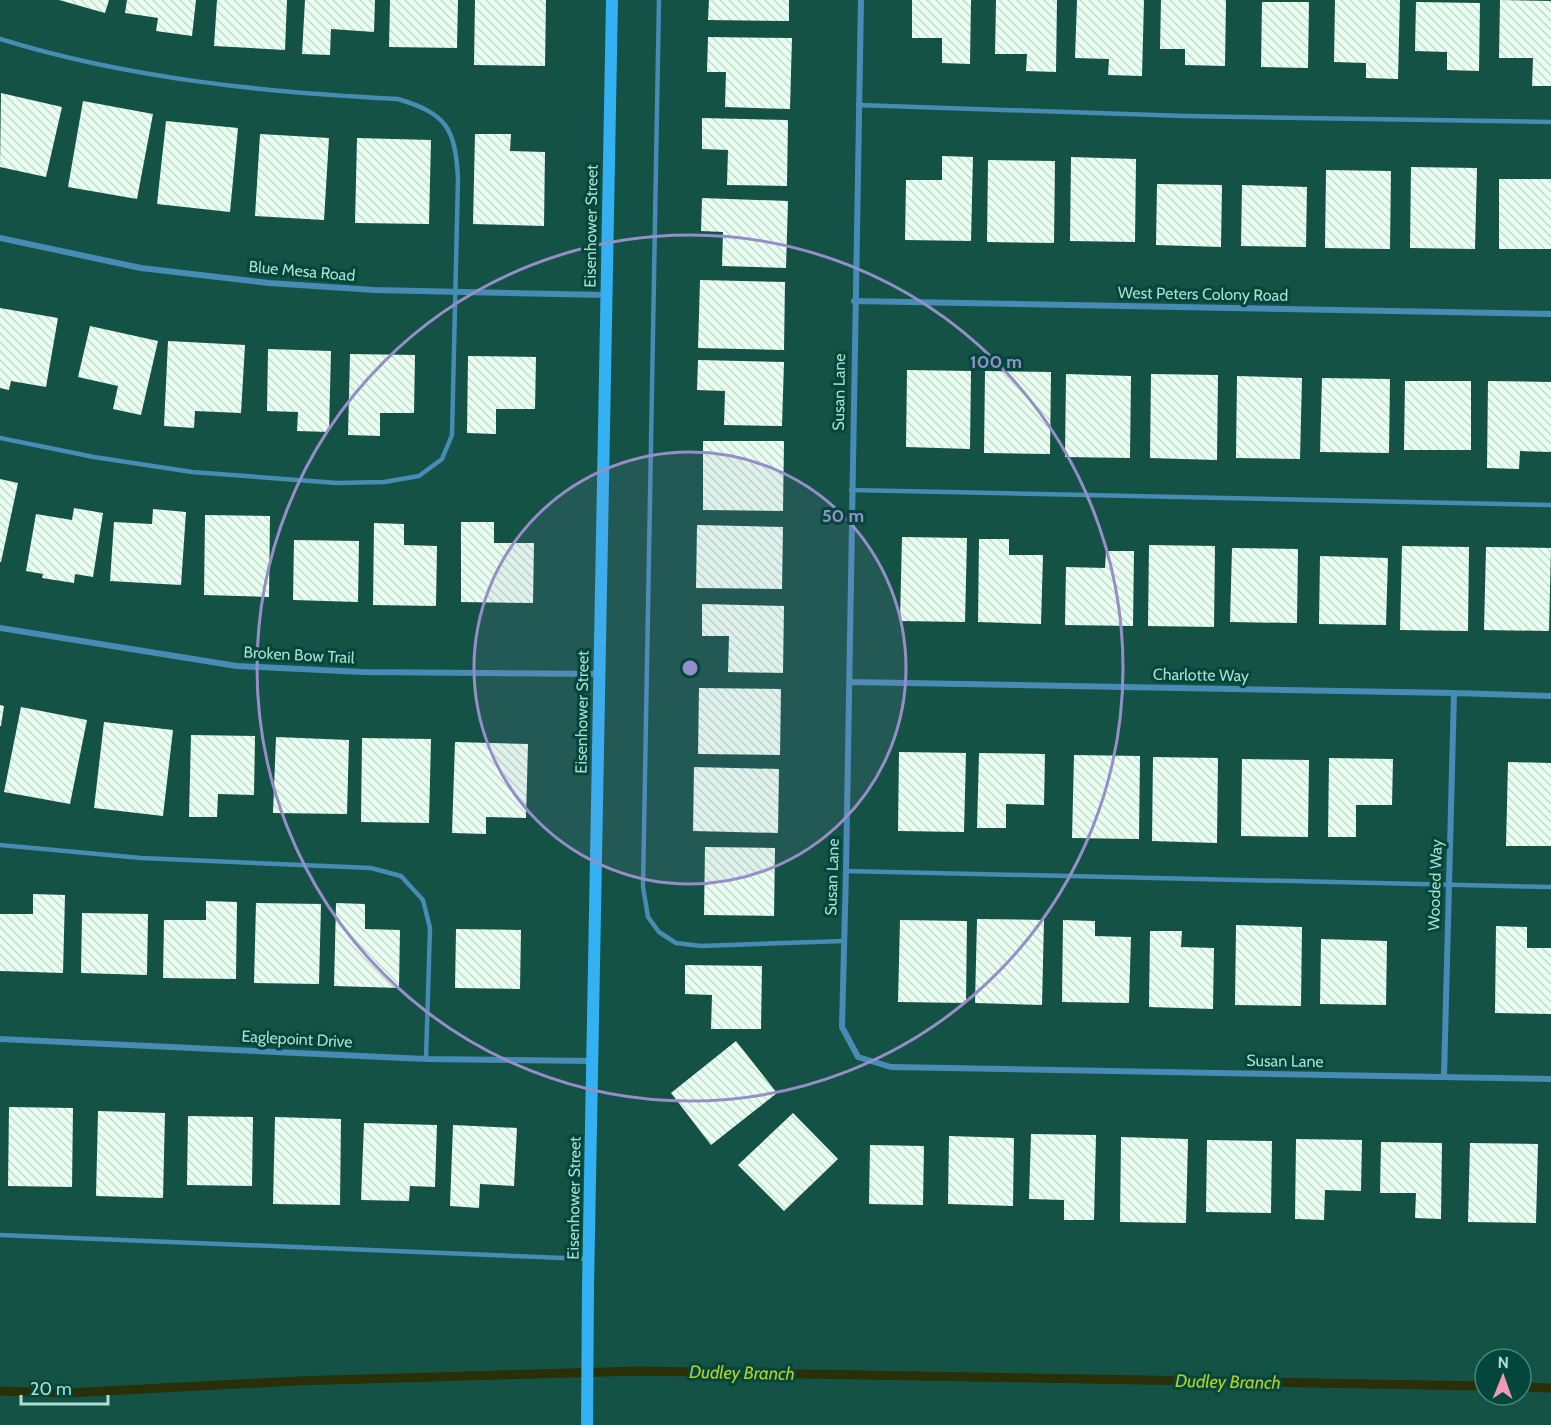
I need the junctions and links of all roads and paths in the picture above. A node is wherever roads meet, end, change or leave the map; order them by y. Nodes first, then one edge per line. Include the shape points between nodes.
1 (612, 0) edge
2 (660, 0) edge
3 (861, 0) edge
4 (0, 39) edge
5 (858, 105) junction
6 (1551, 122) edge
7 (0, 238) edge
8 (454, 292) junction
9 (606, 295) junction
10 (854, 301) junction
11 (1551, 314) edge
12 (0, 438) edge
13 (851, 490) junction
14 (1551, 505) edge
15 (0, 628) edge
16 (599, 674) junction
17 (850, 682) junction
18 (1454, 693) junction
19 (1551, 696) edge
20 (0, 845) edge
21 (846, 871) junction
22 (1449, 885) junction
23 (1551, 887) edge
24 (844, 941) junction
25 (0, 1039) edge
26 (426, 1059) junction
27 (593, 1061) junction
28 (1444, 1077) junction
29 (1551, 1079) edge
30 (0, 1235) edge
31 (589, 1259) junction
32 (587, 1425) edge

1 - 9 street, Eisenhower Street
2 - 24 lane via 643,887 648,917 659,932 676,942 701,946
3 - 5 street, Susan Lane
4 - 8 lane via 145,73 230,86 398,99 422,106 450,131 456,150
5 - 6 lane
5 - 10 street, Susan Lane
7 - 8 street, Blue Mesa Road via 188,274 292,285
8 - 9 street, Blue Mesa Road
8 - 12 lane via 452,435 442,459 419,476 384,482 337,483 192,472
9 - 16 street, Eisenhower Street
10 - 11 street, West Peters Colony Road
10 - 13 street, Susan Lane
13 - 14 lane
13 - 17 street, Susan Lane
15 - 16 street, Broken Bow Trail via 237,666 362,672
16 - 27 street, Eisenhower Street
17 - 18 street, Charlotte Way
17 - 21 street, Susan Lane
18 - 19 street, Charlotte Way
18 - 22 street, Wooded Way
20 - 26 lane via 141,858 371,868 400,876 423,900 430,928
21 - 22 lane
21 - 24 street, Susan Lane
22 - 23 lane
22 - 28 street, Wooded Way
24 - 28 street, Susan Lane via 842,1027 858,1057 891,1067
25 - 26 street, Eaglepoint Drive
26 - 27 street, Eaglepoint Drive
27 - 31 street, Eisenhower Street
28 - 29 street, Susan Lane
30 - 31 lane
31 - 32 street, Eisenhower Street

